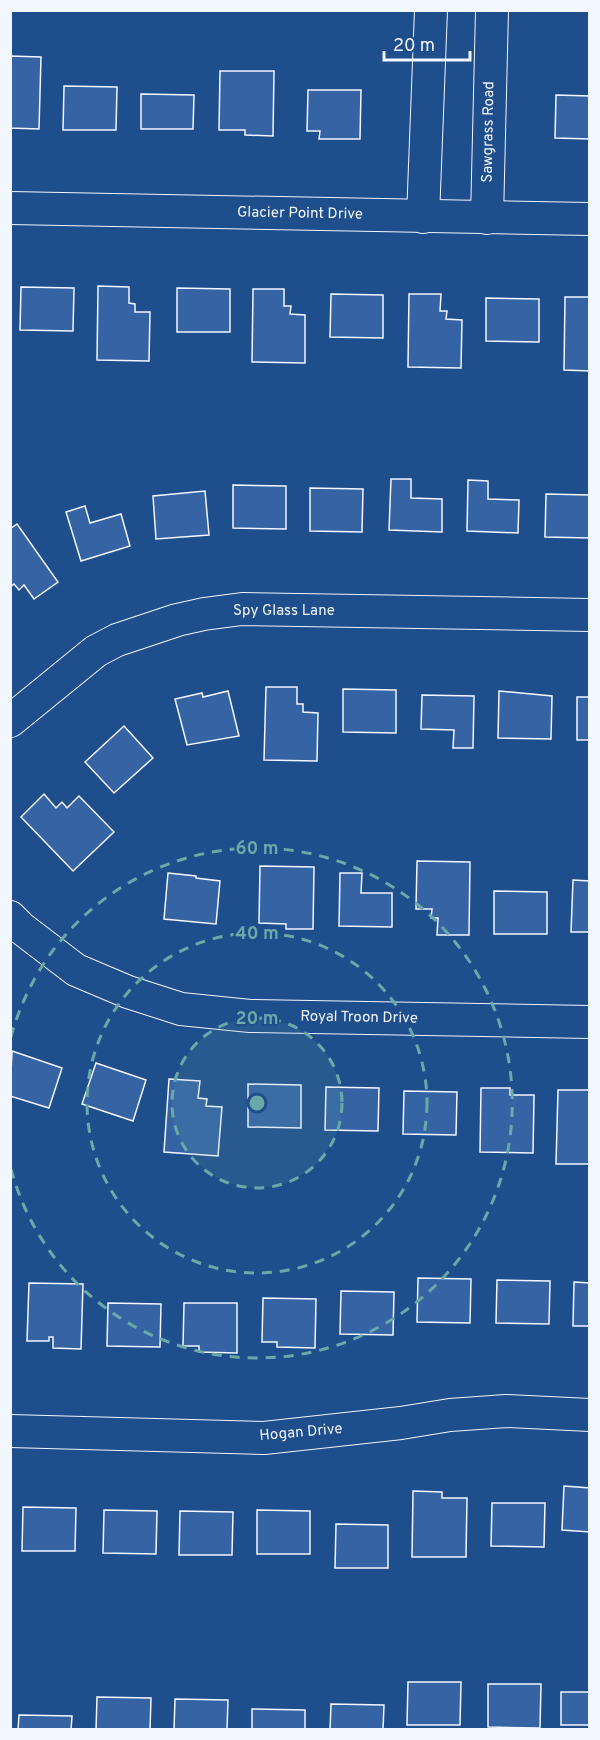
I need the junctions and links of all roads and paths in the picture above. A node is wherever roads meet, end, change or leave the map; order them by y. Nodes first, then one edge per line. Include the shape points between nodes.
1 (431, 10) edge
2 (492, 10) edge
3 (10, 208) edge
4 (423, 217) junction
5 (487, 218) junction
6 (590, 219) edge
7 (590, 615) edge
8 (10, 721) edge
9 (10, 917) edge
10 (590, 1022) edge
11 (590, 1415) edge
12 (10, 1431) edge

1 - 4 street
2 - 5 street, Sawgrass Road
3 - 4 street, Glacier Point Drive
4 - 5 street, Glacier Point Drive
5 - 6 street, Glacier Point Drive
7 - 8 street, Spy Glass Lane via 242,609 204,614 141,631 96,651
9 - 10 street, Royal Troon Drive via 76,970 182,1009 250,1016
11 - 12 street, Hogan Drive via 506,1411 264,1438

